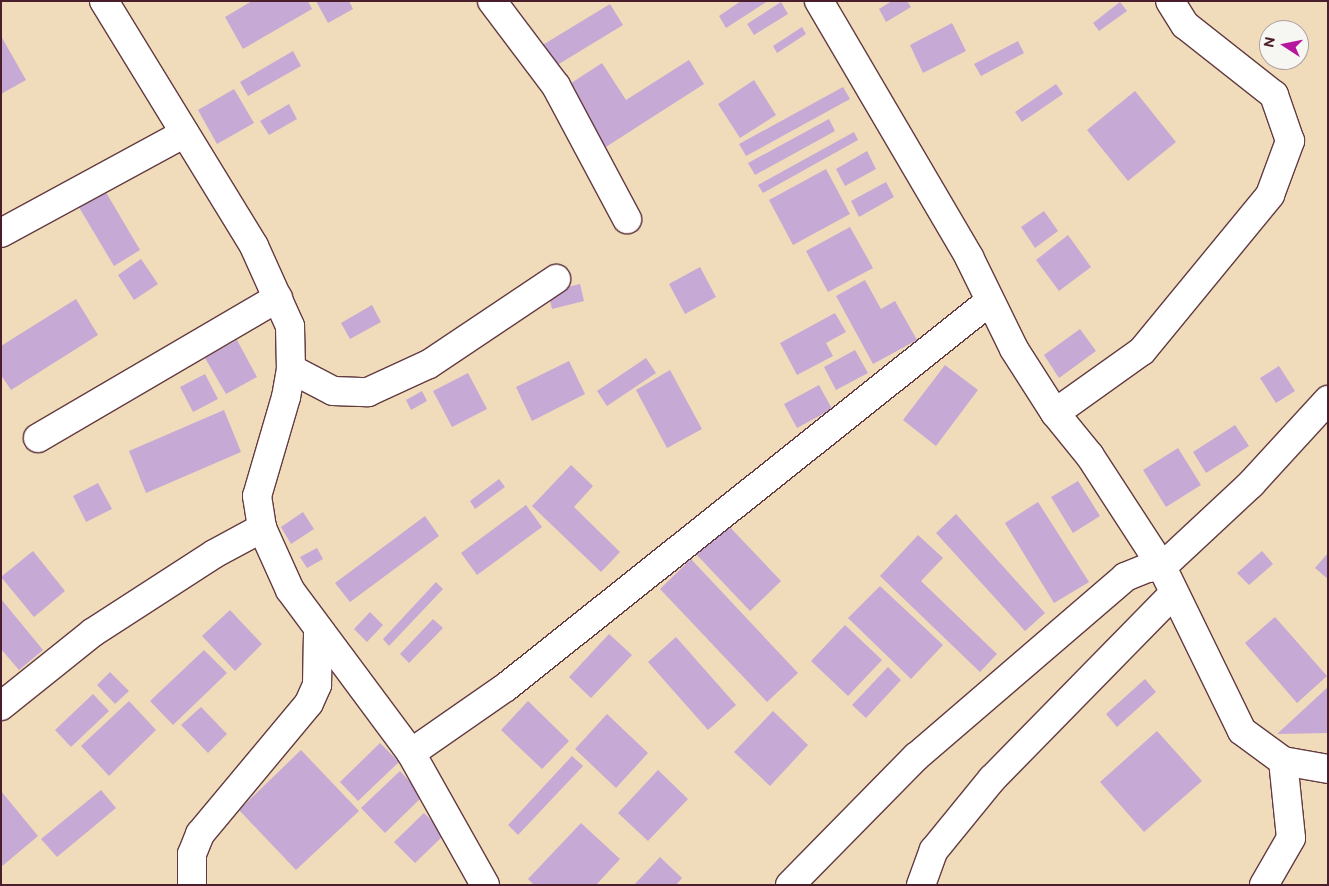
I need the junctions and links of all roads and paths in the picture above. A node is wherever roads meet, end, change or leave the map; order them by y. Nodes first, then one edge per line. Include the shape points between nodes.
1 (104, 1) edge
2 (492, 1) edge
3 (819, 1) edge
4 (1170, 1) edge
5 (186, 133) junction
6 (627, 219) dead end
7 (1, 233) edge
8 (556, 279) dead end
9 (278, 298) junction
10 (990, 301) junction
11 (291, 369) junction
12 (1328, 400) edge
13 (1055, 413) junction
14 (38, 438) dead end
15 (262, 528) junction
16 (1162, 567) junction
17 (1174, 593) junction
18 (318, 632) junction
19 (1, 706) edge
20 (410, 753) junction
21 (1283, 762) junction
22 (1328, 769) edge
23 (192, 885) edge
24 (484, 885) edge
25 (790, 885) edge
26 (921, 885) edge
27 (1264, 885) edge

1 - 5 street
2 - 6 street via 556,86
3 - 10 street via 969,257
4 - 13 street via 1185,25 1274,96 1290,141 1270,195 1142,352
5 - 7 street
5 - 9 street via 254,246
8 - 11 street via 429,364 368,392 333,391
9 - 11 street via 290,326
9 - 14 street
10 - 13 street via 1014,349
10 - 20 street via 506,687
11 - 15 street via 257,496
12 - 16 street via 1252,484
13 - 16 street via 1090,456
15 - 18 street via 290,590
15 - 19 street via 214,554 92,633
16 - 17 street
16 - 25 street via 1147,568 1125,578 1110,590 916,757
17 - 21 street via 1242,731
17 - 26 street via 992,778 934,850
18 - 20 street
18 - 23 street via 316,685 309,703 200,834 192,854
20 - 24 street
21 - 22 street
21 - 27 street via 1291,838

